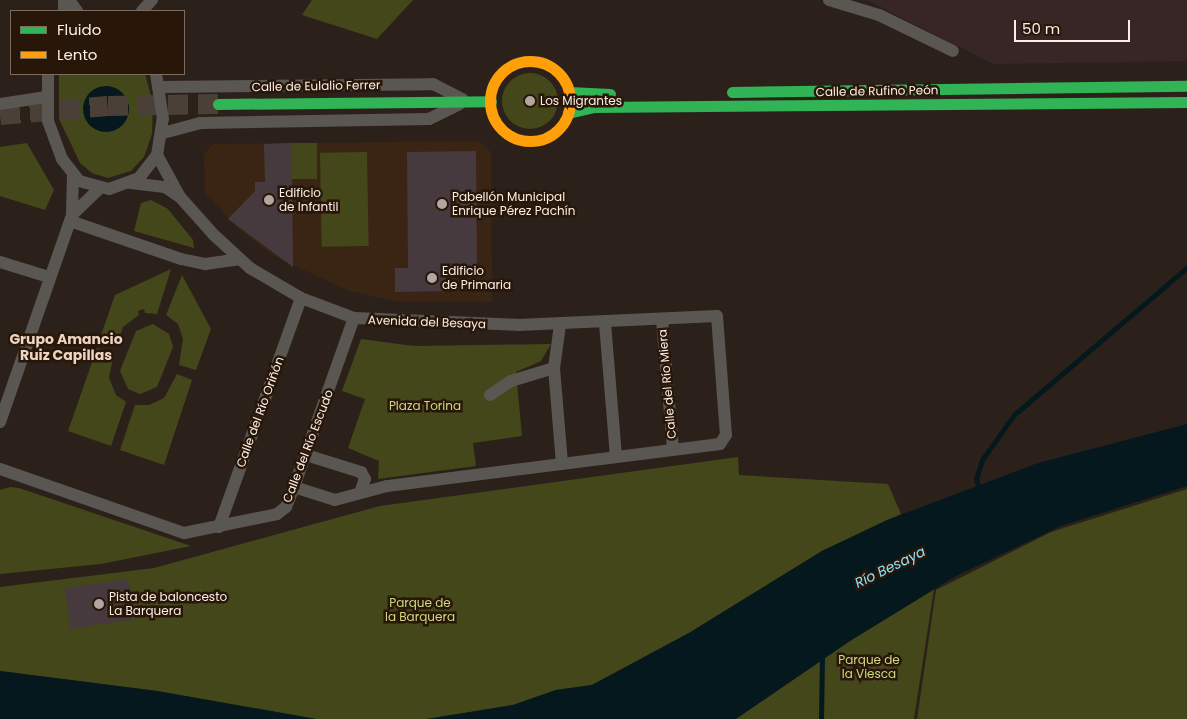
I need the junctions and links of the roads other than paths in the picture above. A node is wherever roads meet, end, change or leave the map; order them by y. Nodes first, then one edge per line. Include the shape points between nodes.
1 (152, 0) edge
2 (829, 0) edge
3 (143, 10) edge
4 (953, 50) dead end
5 (48, 75) edge
6 (156, 75) edge
7 (1187, 86) edge
8 (161, 87) junction
9 (569, 92) junction
10 (714, 92) dead end
11 (674, 93) dead end
12 (46, 97) junction
13 (466, 101) junction
14 (491, 101) junction
15 (1187, 102) edge
16 (0, 104) edge
17 (218, 104) tunnel mouth
18 (568, 114) junction
19 (163, 133) junction
20 (157, 155) junction
21 (73, 175) junction
22 (131, 183) junction
23 (100, 188) junction
24 (180, 197) junction
25 (71, 218) junction
26 (239, 259) junction
27 (0, 262) edge
28 (49, 277) junction
29 (301, 298) junction
30 (354, 318) junction
31 (662, 320) junction
32 (605, 323) junction
33 (560, 325) junction
34 (554, 368) junction
35 (490, 395) dead end
36 (0, 421) edge
37 (673, 449) junction
38 (306, 455) junction
39 (616, 456) junction
40 (562, 464) junction
41 (0, 469) edge
42 (294, 487) junction
43 (360, 493) junction
44 (219, 527) junction

1 - 3 street
2 - 4 street via 879,15
5 - 12 street
6 - 8 street
7 - 10 main road, Calle de Rufino Peón
8 - 13 street, Calle de Eulalio Ferrer via 433,84
8 - 19 street
9 - 11 main road
9 - 14 main road via 555,70 530,62 514,66 500,76
9 - 18 main road
12 - 16 street
12 - 21 street via 53,140
13 - 14 main road, Calle de Eulalio Ferrer
13 - 17 main road, Calle de Eulalio Ferrer
13 - 19 street, Calle de Eulalio Ferrer via 429,119 196,124
14 - 18 main road via 498,124 509,135 524,140 548,137 560,128
15 - 18 main road, Calle de Rufino Peón via 593,107
19 - 20 street
20 - 22 street
20 - 24 street
21 - 23 street
21 - 25 street
22 - 23 street
22 - 24 street via 158,184
23 - 25 street
24 - 26 street, Avenida del Besaya
25 - 26 street via 205,264
25 - 28 street
26 - 29 street, Avenida del Besaya
27 - 28 street
28 - 36 street
29 - 30 street, Avenida del Besaya
29 - 44 street, Calle del Río Oriñón
30 - 33 street, Avenida del Besaya
30 - 38 street, Calle del Río Escudo
31 - 32 street, Avenida del Besaya
31 - 37 street, Calle del Río Miera
31 - 37 street, Avenida del Besaya via 717,316 726,435 720,444
32 - 33 street, Avenida del Besaya
32 - 39 street
33 - 34 street
34 - 35 street via 511,382
34 - 40 street
37 - 39 street
38 - 42 street, Calle del Río Escudo
38 - 43 street via 361,472 364,479
39 - 40 street
40 - 43 street via 387,486
41 - 44 street, Calle del Río Escudo via 184,533
42 - 43 street via 335,500
42 - 44 street, Calle del Río Escudo via 286,507 277,514

